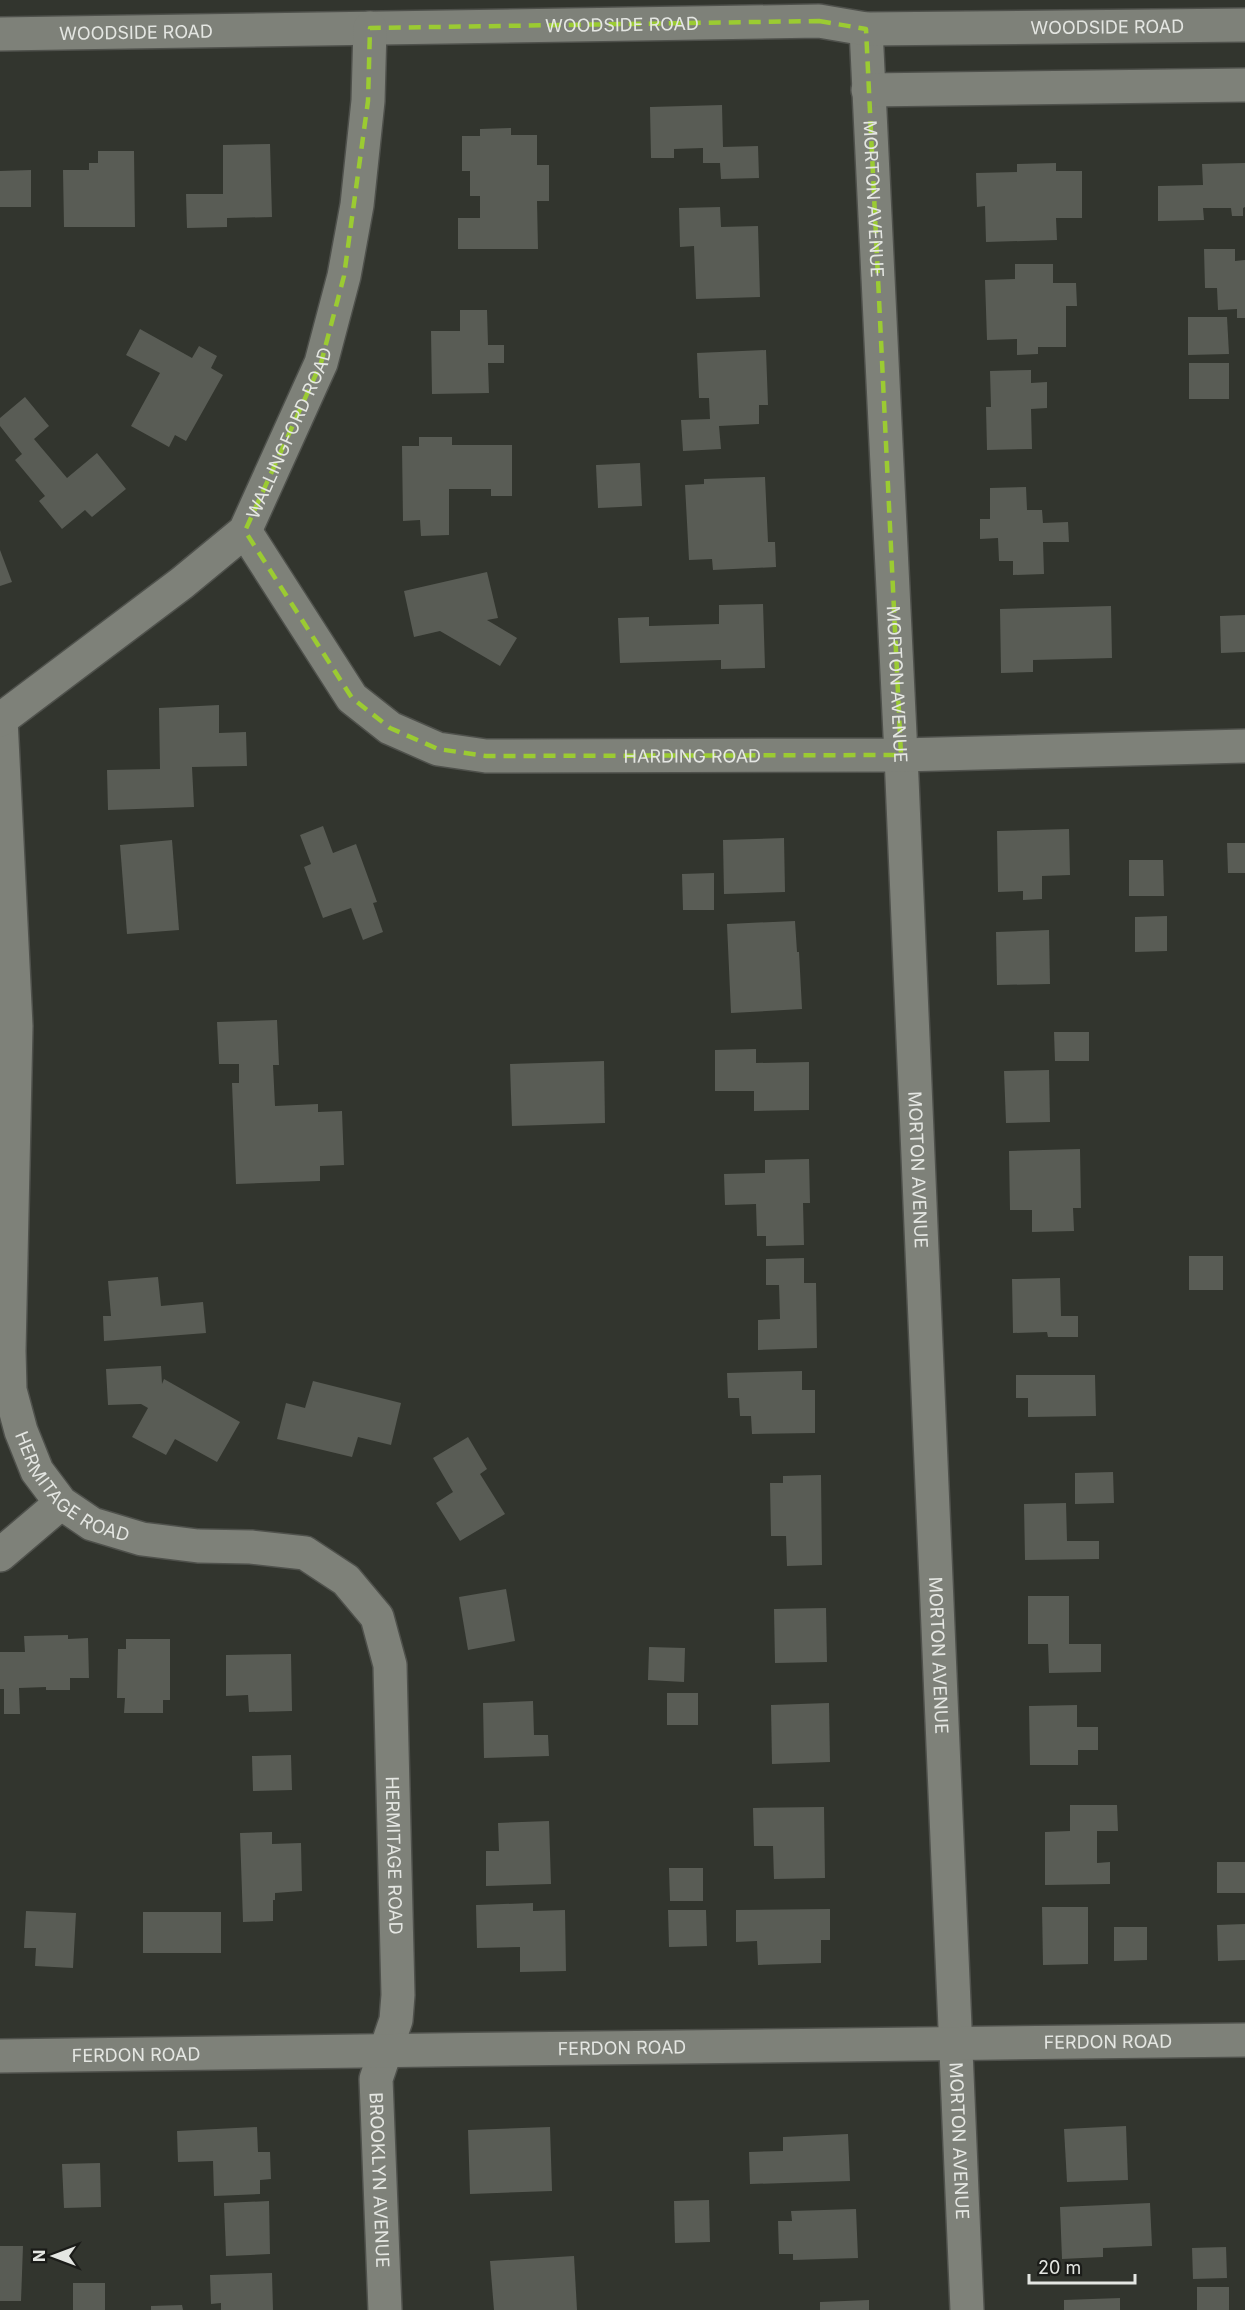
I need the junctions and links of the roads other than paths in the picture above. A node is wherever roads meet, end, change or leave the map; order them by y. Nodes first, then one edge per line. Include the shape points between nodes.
1 (536, 13) edge
2 (1245, 25) edge
3 (370, 28) junction
4 (866, 29) junction
5 (0, 34) edge
6 (1245, 85) edge
7 (868, 90) junction
8 (245, 531) junction
9 (1, 719) edge
10 (1245, 746) edge
11 (902, 754) junction
12 (61, 1503) junction
13 (0, 1555) edge
14 (1245, 2040) edge
15 (954, 2043) junction
16 (386, 2052) junction
17 (0, 2056) edge
18 (385, 2310) edge
19 (967, 2310) edge

1 - 3 street, WOODSIDE ROAD
1 - 4 street, WOODSIDE ROAD via 819,21
2 - 4 street, WOODSIDE ROAD
3 - 5 street, WOODSIDE ROAD
3 - 8 street, WALLINGFORD ROAD via 369,100 344,276 321,363
4 - 7 street, MORTON AVENUE
6 - 7 street
7 - 11 street, MORTON AVENUE
8 - 9 street, WALLINGFORD ROAD
8 - 11 street, HARDING ROAD via 352,698 390,728 438,749 486,756
9 - 12 street, HERMITAGE ROAD via 16,1026 10,1390 37,1471
10 - 11 street, HARDING ROAD
11 - 15 street, MORTON AVENUE
12 - 13 street
12 - 16 street, HERMITAGE ROAD via 93,1524 142,1539 305,1553 346,1580 377,1617 390,1665 398,1995 396,2020
14 - 15 street, FERDON ROAD
15 - 16 street, FERDON ROAD
15 - 19 street, MORTON AVENUE
16 - 17 street, FERDON ROAD
16 - 18 street, BROOKLYN AVENUE via 376,2079

